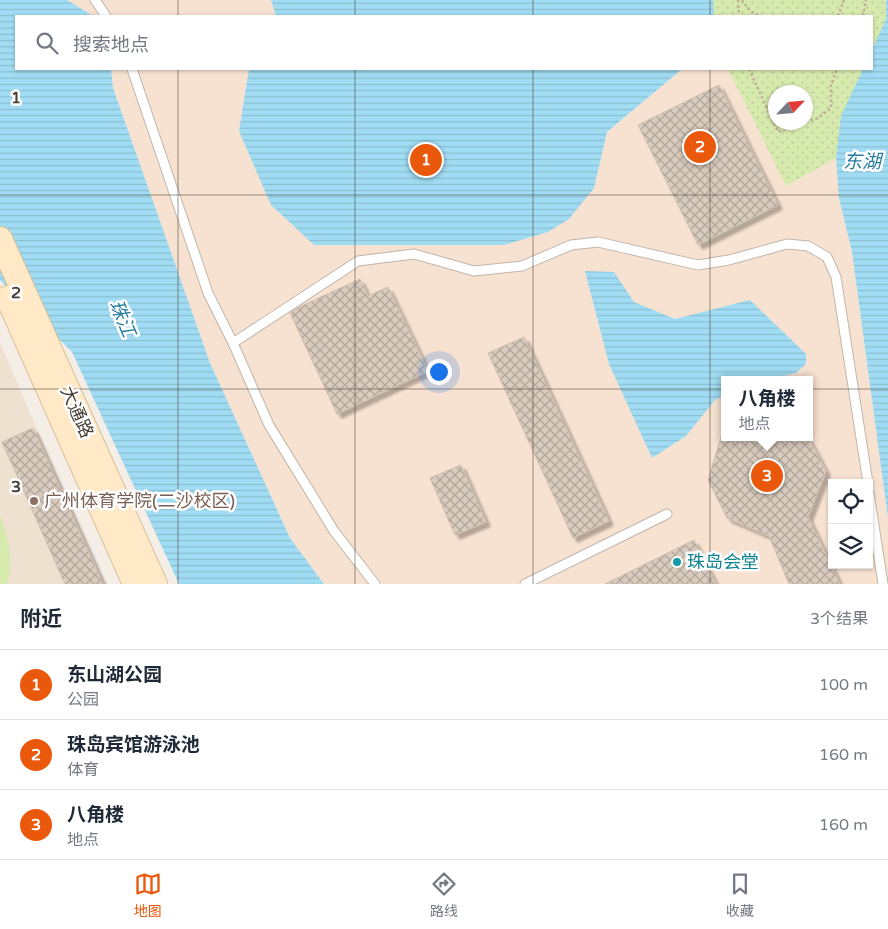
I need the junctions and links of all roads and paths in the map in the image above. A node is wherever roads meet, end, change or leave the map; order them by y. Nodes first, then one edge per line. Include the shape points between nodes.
1 (95, 0) edge
2 (738, 0) edge
3 (742, 0) edge
4 (844, 0) edge
5 (866, 0) edge
6 (105, 15) edge
7 (739, 15) edge
8 (758, 15) edge
9 (838, 15) edge
10 (863, 15) edge
11 (132, 70) edge
12 (749, 70) edge
13 (837, 70) edge
14 (768, 110) edge
15 (813, 120) edge
16 (0, 239) edge
17 (0, 280) edge
18 (233, 343) junction
19 (39, 346) junction
20 (867, 479) edge
21 (667, 514) dead end
22 (873, 519) edge
23 (134, 584) edge
24 (155, 584) edge
25 (375, 584) edge
26 (525, 584) edge
27 (883, 584) edge

1 - 6 lane
2 - 7 path
3 - 8 path via 750,11
4 - 9 path
5 - 10 path
11 - 18 lane via 208,293
12 - 14 path
13 - 15 path via 831,85 831,108
16 - 19 main road, 大通路
17 - 19 main road, 大通路
18 - 20 lane via 358,261 414,254 474,271 522,266 571,245 598,242 698,265 787,244 808,246 826,257 836,277
18 - 25 lane via 269,426 334,531
19 - 23 main road, 大通路
19 - 24 main road, 大通路
21 - 26 lane
22 - 27 lane

